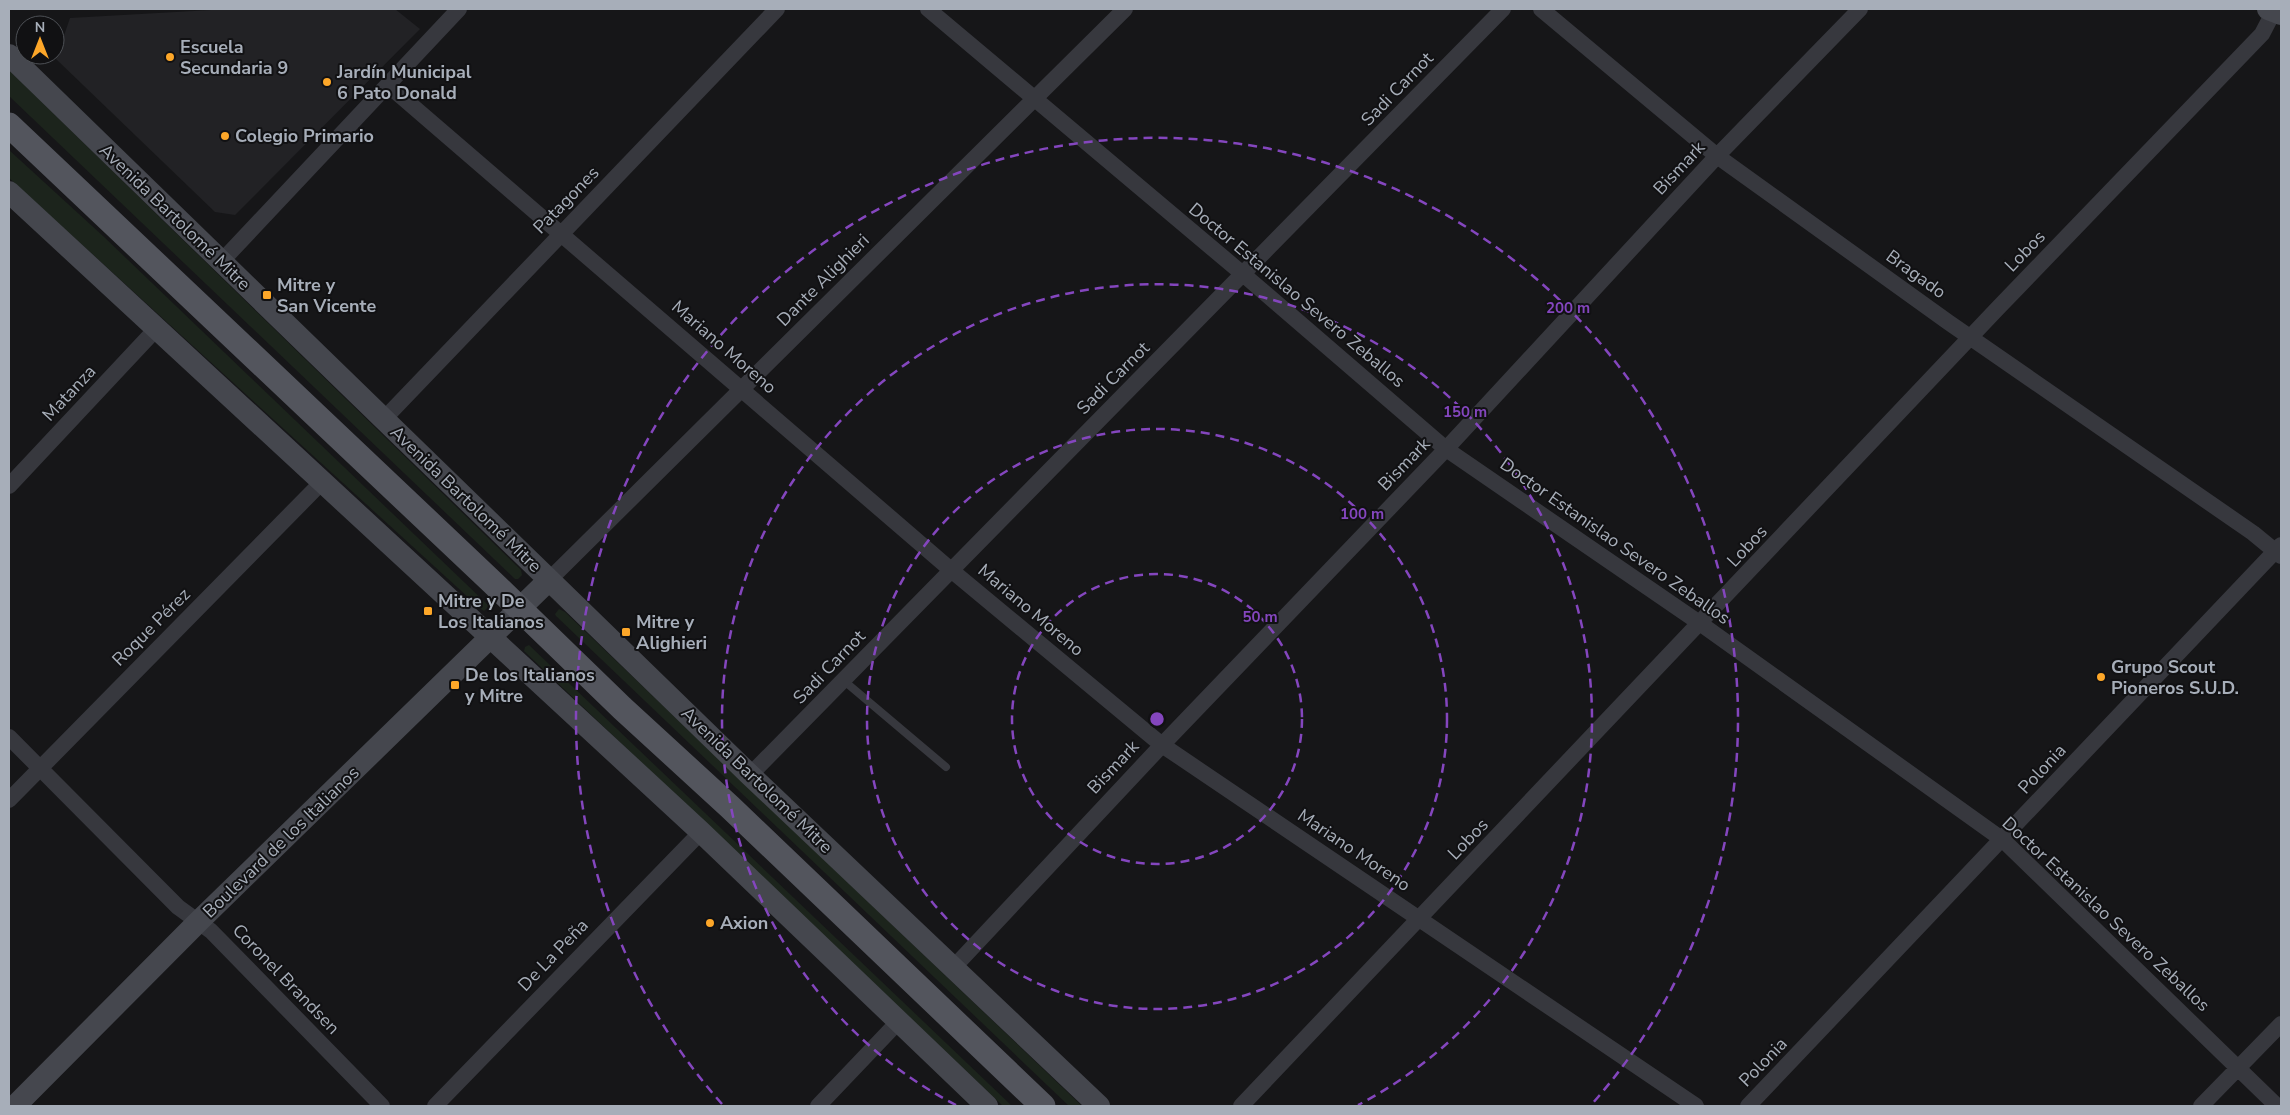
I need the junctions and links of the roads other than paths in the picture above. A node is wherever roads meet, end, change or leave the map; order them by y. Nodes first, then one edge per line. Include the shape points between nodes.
1 (459, 9) edge
2 (777, 9) edge
3 (928, 9) edge
4 (1126, 9) edge
5 (1503, 9) edge
6 (1540, 9) edge
7 (1860, 9) edge
8 (2275, 11) edge
9 (9, 56) edge
10 (388, 84) junction
11 (1033, 99) junction
12 (9, 125) edge
13 (1717, 156) junction
14 (9, 192) edge
15 (561, 234) junction
16 (220, 263) junction
17 (1244, 274) junction
18 (158, 328) junction
19 (1972, 337) junction
20 (742, 389) junction
21 (384, 418) junction
22 (1446, 449) junction
23 (322, 482) junction
24 (9, 486) edge
25 (2279, 550) edge
26 (951, 570) junction
27 (549, 580) junction
28 (520, 609) junction
29 (1700, 624) junction
30 (491, 636) junction
31 (844, 680) junction
32 (9, 737) edge
33 (1162, 745) junction
34 (946, 767) dead end
35 (40, 769) junction
36 (750, 775) junction
37 (9, 800) edge
38 (701, 832) junction
39 (2003, 840) junction
40 (1420, 919) junction
41 (198, 922) junction
42 (954, 967) junction
43 (898, 1022) junction
44 (2281, 1024) edge
45 (2239, 1068) junction
46 (15, 1106) edge
47 (382, 1106) edge
48 (435, 1106) edge
49 (818, 1106) edge
50 (987, 1106) edge
51 (1043, 1106) edge
52 (1099, 1106) edge
53 (1241, 1106) edge
54 (1696, 1106) edge
55 (1748, 1106) edge
56 (2201, 1106) edge
57 (2277, 1106) edge

1 - 10 street
2 - 15 street, Patagones
3 - 11 street, Doctor Estanislao Severo Zeballos
4 - 11 street, Dante Alighieri
5 - 17 street, Sadi Carnot
6 - 13 street, Bragado
7 - 13 street, Bismark
8 - 19 street, Lobos via 2262,34
9 - 16 street, Avenida Bartolomé Mitre
10 - 15 street, Mariano Moreno
10 - 16 street
11 - 17 street, Doctor Estanislao Severo Zeballos
11 - 20 street, Dante Alighieri
12 - 28 main road
13 - 19 street, Bragado
13 - 22 street, Bismark
14 - 18 street
15 - 20 street, Mariano Moreno
15 - 21 street, Patagones
16 - 21 street, Avenida Bartolomé Mitre
17 - 22 street, Doctor Estanislao Severo Zeballos
17 - 26 street, Sadi Carnot
18 - 23 street
18 - 24 street, Matanza
19 - 25 street, Bragado
19 - 29 street, Lobos
20 - 26 street, Mariano Moreno
20 - 27 street, Dante Alighieri
21 - 27 street, Avenida Bartolomé Mitre
22 - 29 street, Doctor Estanislao Severo Zeballos
22 - 33 street, Bismark
23 - 30 street
23 - 35 street, Roque Pérez
25 - 39 street, Polonia
26 - 31 street, Sadi Carnot
26 - 33 street, Mariano Moreno
27 - 28 street, Boulevard de los Italianos
27 - 36 street, Avenida Bartolomé Mitre
28 - 30 street, Boulevard de los Italianos
28 - 51 main road
29 - 39 street, Doctor Estanislao Severo Zeballos
29 - 40 street, Lobos
30 - 38 street
30 - 41 street, Boulevard de los Italianos
31 - 34 lane
31 - 36 street, Sadi Carnot
32 - 35 street, Coronel Brandsen
33 - 40 street, Mariano Moreno
33 - 42 street, Bismark
35 - 37 street, Roque Pérez
35 - 41 street, Coronel Brandsen via 178,907
36 - 42 street, Avenida Bartolomé Mitre
38 - 43 street
38 - 48 street, De La Peña
39 - 45 street, Doctor Estanislao Severo Zeballos
39 - 55 street, Polonia
40 - 53 street, Lobos
40 - 54 street, Mariano Moreno
41 - 46 street, Boulevard de los Italianos
41 - 47 street, Coronel Brandsen via 211,931
42 - 52 street, Avenida Bartolomé Mitre
43 - 49 street
43 - 50 street
44 - 45 street
45 - 56 street
45 - 57 street, Doctor Estanislao Severo Zeballos

